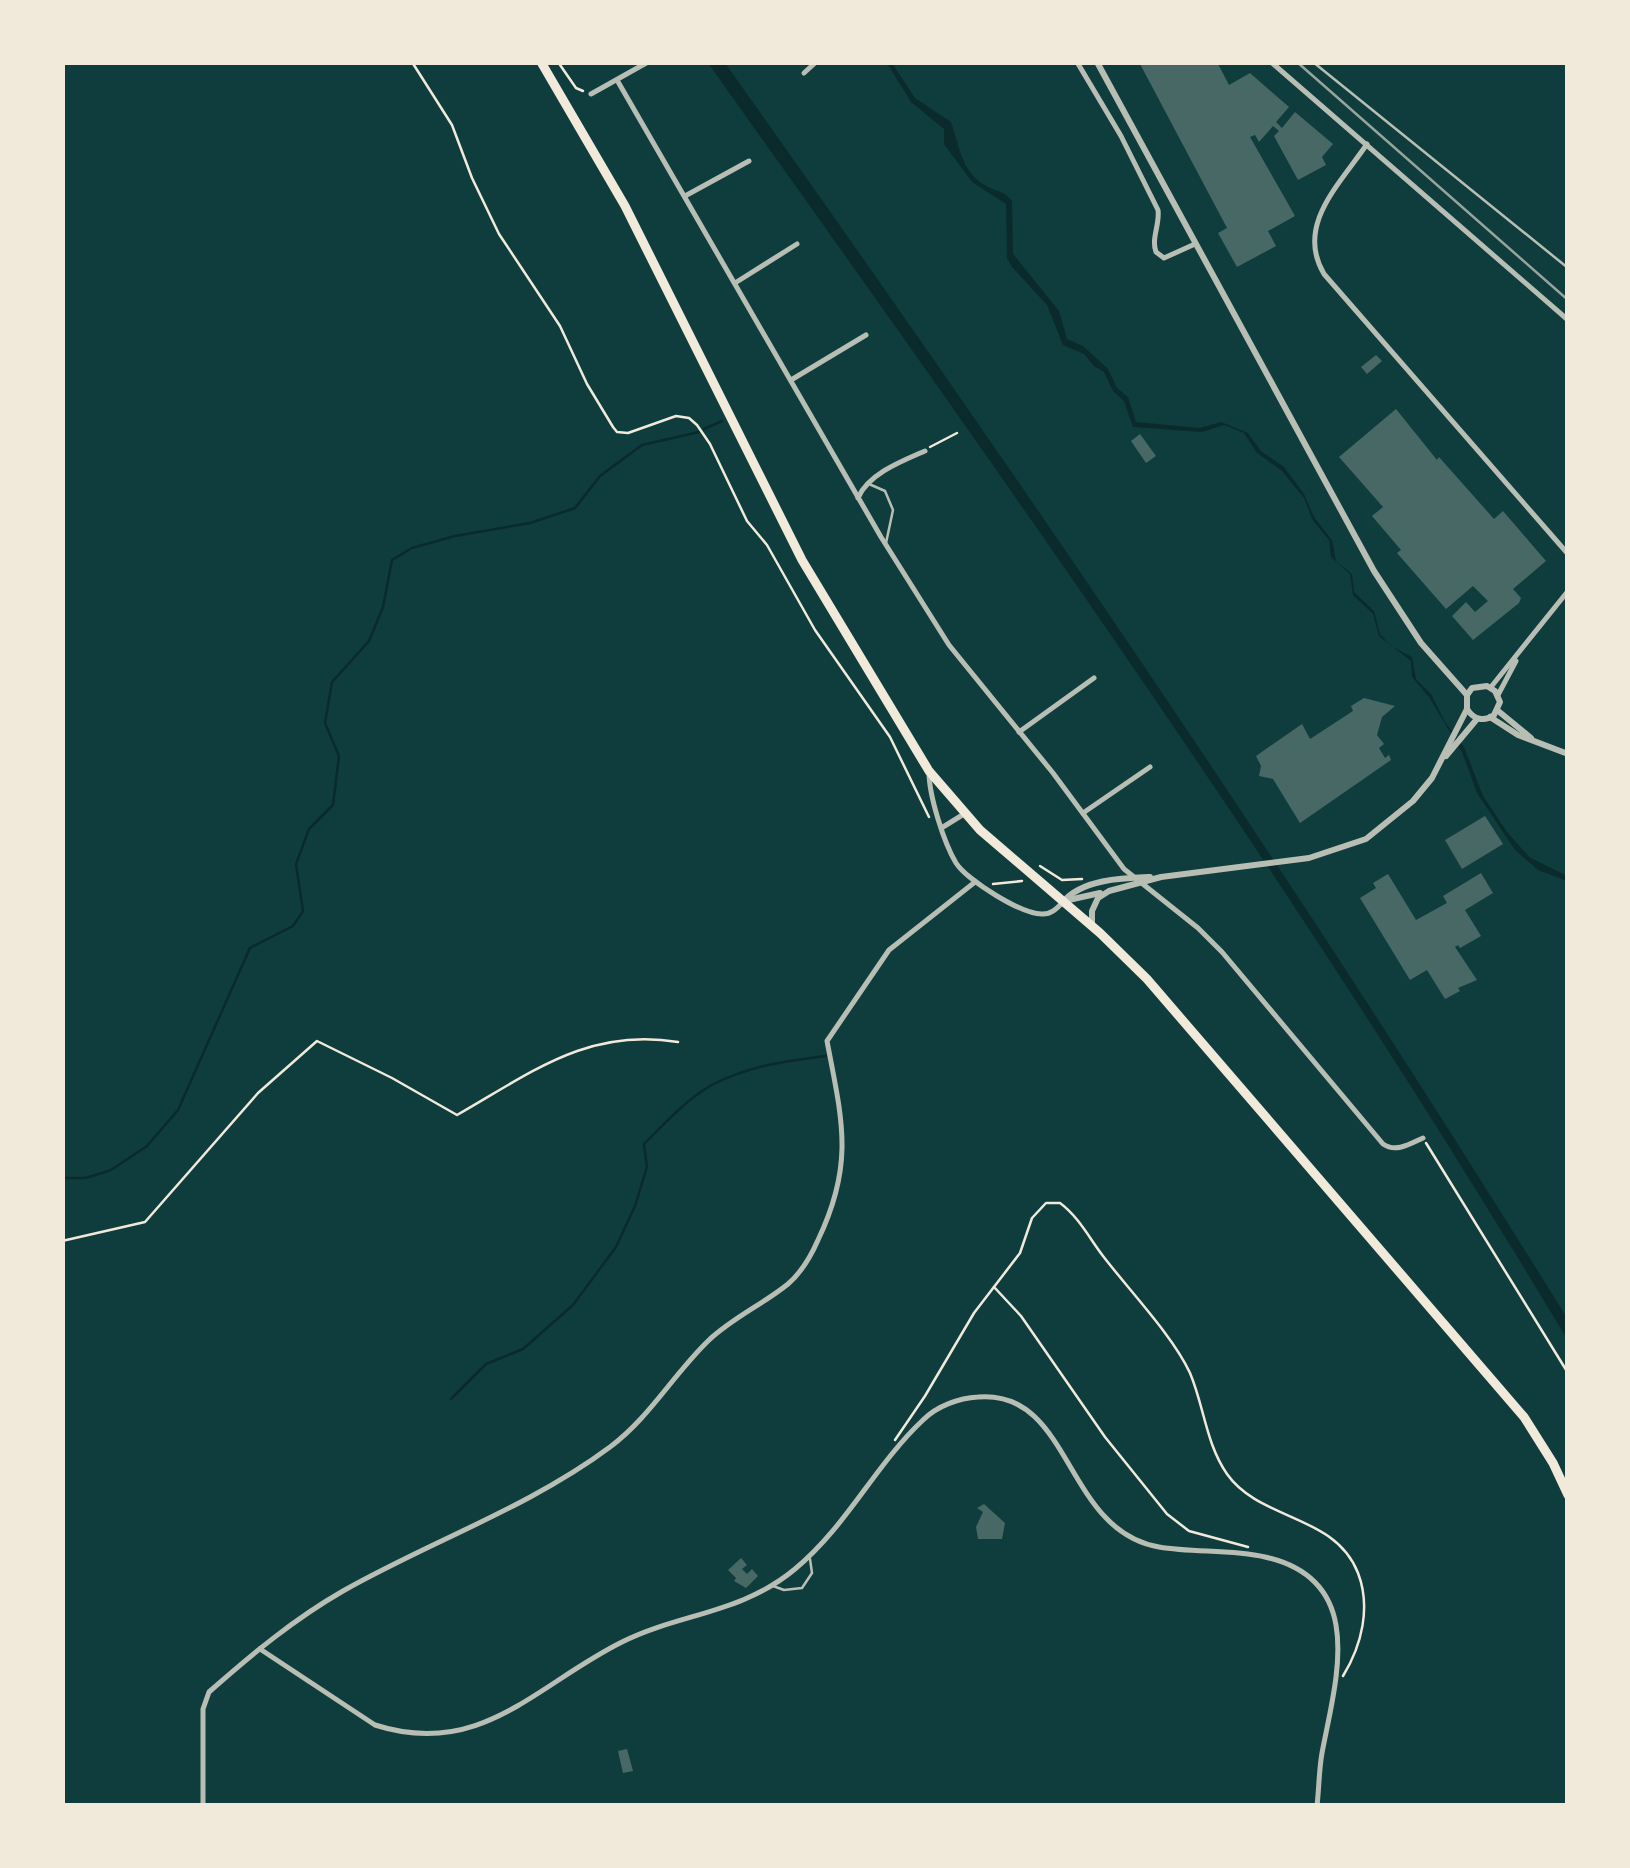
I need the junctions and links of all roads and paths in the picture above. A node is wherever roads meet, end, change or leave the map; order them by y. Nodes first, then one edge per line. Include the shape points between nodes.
1 (412, 62) edge
2 (542, 62) edge
3 (558, 62) edge
4 (648, 62) edge
5 (816, 62) edge
6 (1076, 62) edge
7 (1097, 62) edge
8 (1271, 62) edge
9 (1313, 62) edge
10 (804, 73) dead end
11 (617, 80) junction
12 (591, 94) joint
13 (1367, 144) junction
14 (749, 161) dead end
15 (685, 196) junction
16 (797, 244) dead end
17 (1195, 244) junction
18 (1568, 268) edge
19 (735, 283) junction
20 (1568, 320) edge
21 (866, 335) dead end
22 (791, 380) junction
23 (956, 432) dead end
24 (924, 450) joint
25 (868, 484) junction
26 (858, 498) junction
27 (886, 545) junction
28 (1568, 554) edge
29 (1568, 591) edge
30 (1517, 658) junction
31 (1094, 678) dead end
32 (1492, 687) junction
33 (1467, 694) junction
34 (1498, 695) junction
35 (1466, 710) junction
36 (1496, 716) junction
37 (1478, 719) junction
38 (1019, 732) junction
39 (1568, 754) edge
40 (1442, 762) junction
41 (1150, 767) dead end
42 (929, 770) junction
43 (964, 814) junction
44 (1084, 814) junction
45 (933, 825) dead end
46 (942, 827) junction
47 (1040, 866) dead end
48 (1084, 878) dead end
49 (1136, 880) junction
50 (1022, 881) dead end
51 (975, 882) junction
52 (982, 886) junction
53 (1110, 891) junction
54 (1063, 902) junction
55 (1092, 926) junction
56 (678, 1042) dead end
57 (1423, 1138) joint
58 (62, 1241) edge
59 (994, 1287) junction
60 (1568, 1372) edge
61 (896, 1451) junction
62 (1568, 1496) edge
63 (1246, 1546) dead end
64 (809, 1557) junction
65 (772, 1586) junction
66 (260, 1649) junction
67 (1336, 1687) junction
68 (203, 1806) edge
69 (1318, 1806) edge

1 - 45 path via 447,115 499,234 560,326 613,427 628,433 676,416 698,425 747,521 890,737
2 - 42 main road via 625,206 802,560
3 - 12 path via 576,88
4 - 11 street
5 - 10 street
6 - 17 street via 1158,210 1154,248 1164,258
7 - 17 street
8 - 13 street
9 - 18 lane
11 - 12 street
11 - 15 street
13 - 20 street
13 - 28 street via 1316,220 1316,262
14 - 15 street
15 - 19 street
16 - 19 street
17 - 33 street via 1383,586
19 - 22 street
21 - 22 street
22 - 26 street
23 - 24 path
24 - 25 street
25 - 26 street
25 - 27 lane via 885,491 892,504
26 - 27 street
27 - 38 street via 949,645
29 - 30 street
30 - 32 street
30 - 34 street
31 - 38 street
32 - 33 street via 1479,685
32 - 34 street
33 - 35 street
34 - 36 street
35 - 37 street
35 - 40 street
36 - 37 street
36 - 39 street
37 - 40 street
38 - 44 street
40 - 49 street via 1413,801 1366,839 1334,852
41 - 44 street
42 - 43 main road
42 - 46 street
43 - 46 street
43 - 54 main road
44 - 49 street
46 - 51 street via 958,865
47 - 48 path via 1062,880
49 - 53 street
49 - 54 street via 1088,886
49 - 57 street via 1222,952 1383,1144 1398,1148
50 - 52 path
51 - 52 street
51 - 66 street via 889,950 828,1041 845,1152 824,1228 790,1282 726,1324 613,1445 536,1497 344,1590
52 - 54 street via 1042,914
53 - 54 street
53 - 55 street via 1098,898
54 - 55 main road
55 - 62 main road via 1160,994 1516,1408
56 - 58 path via 614,1039 538,1066 457,1115 317,1041 258,1093 145,1222
57 - 60 path
59 - 61 path via 895,1437
59 - 63 path via 1167,1514 1189,1531
59 - 67 path via 1020,1253 1039,1208 1052,1201 1066,1208 1185,1364 1226,1473 1251,1495 1328,1534 1350,1558 1363,1592 1364,1625
61 - 64 street
61 - 67 street via 924,1420 958,1401 991,1396 1029,1410 1093,1506 1138,1543 1262,1556 1307,1577 1336,1621
64 - 65 street
64 - 65 lane via 812,1572 802,1588
65 - 66 street via 712,1614 621,1642 496,1720 445,1732 374,1726
66 - 68 street via 204,1700
67 - 69 street

